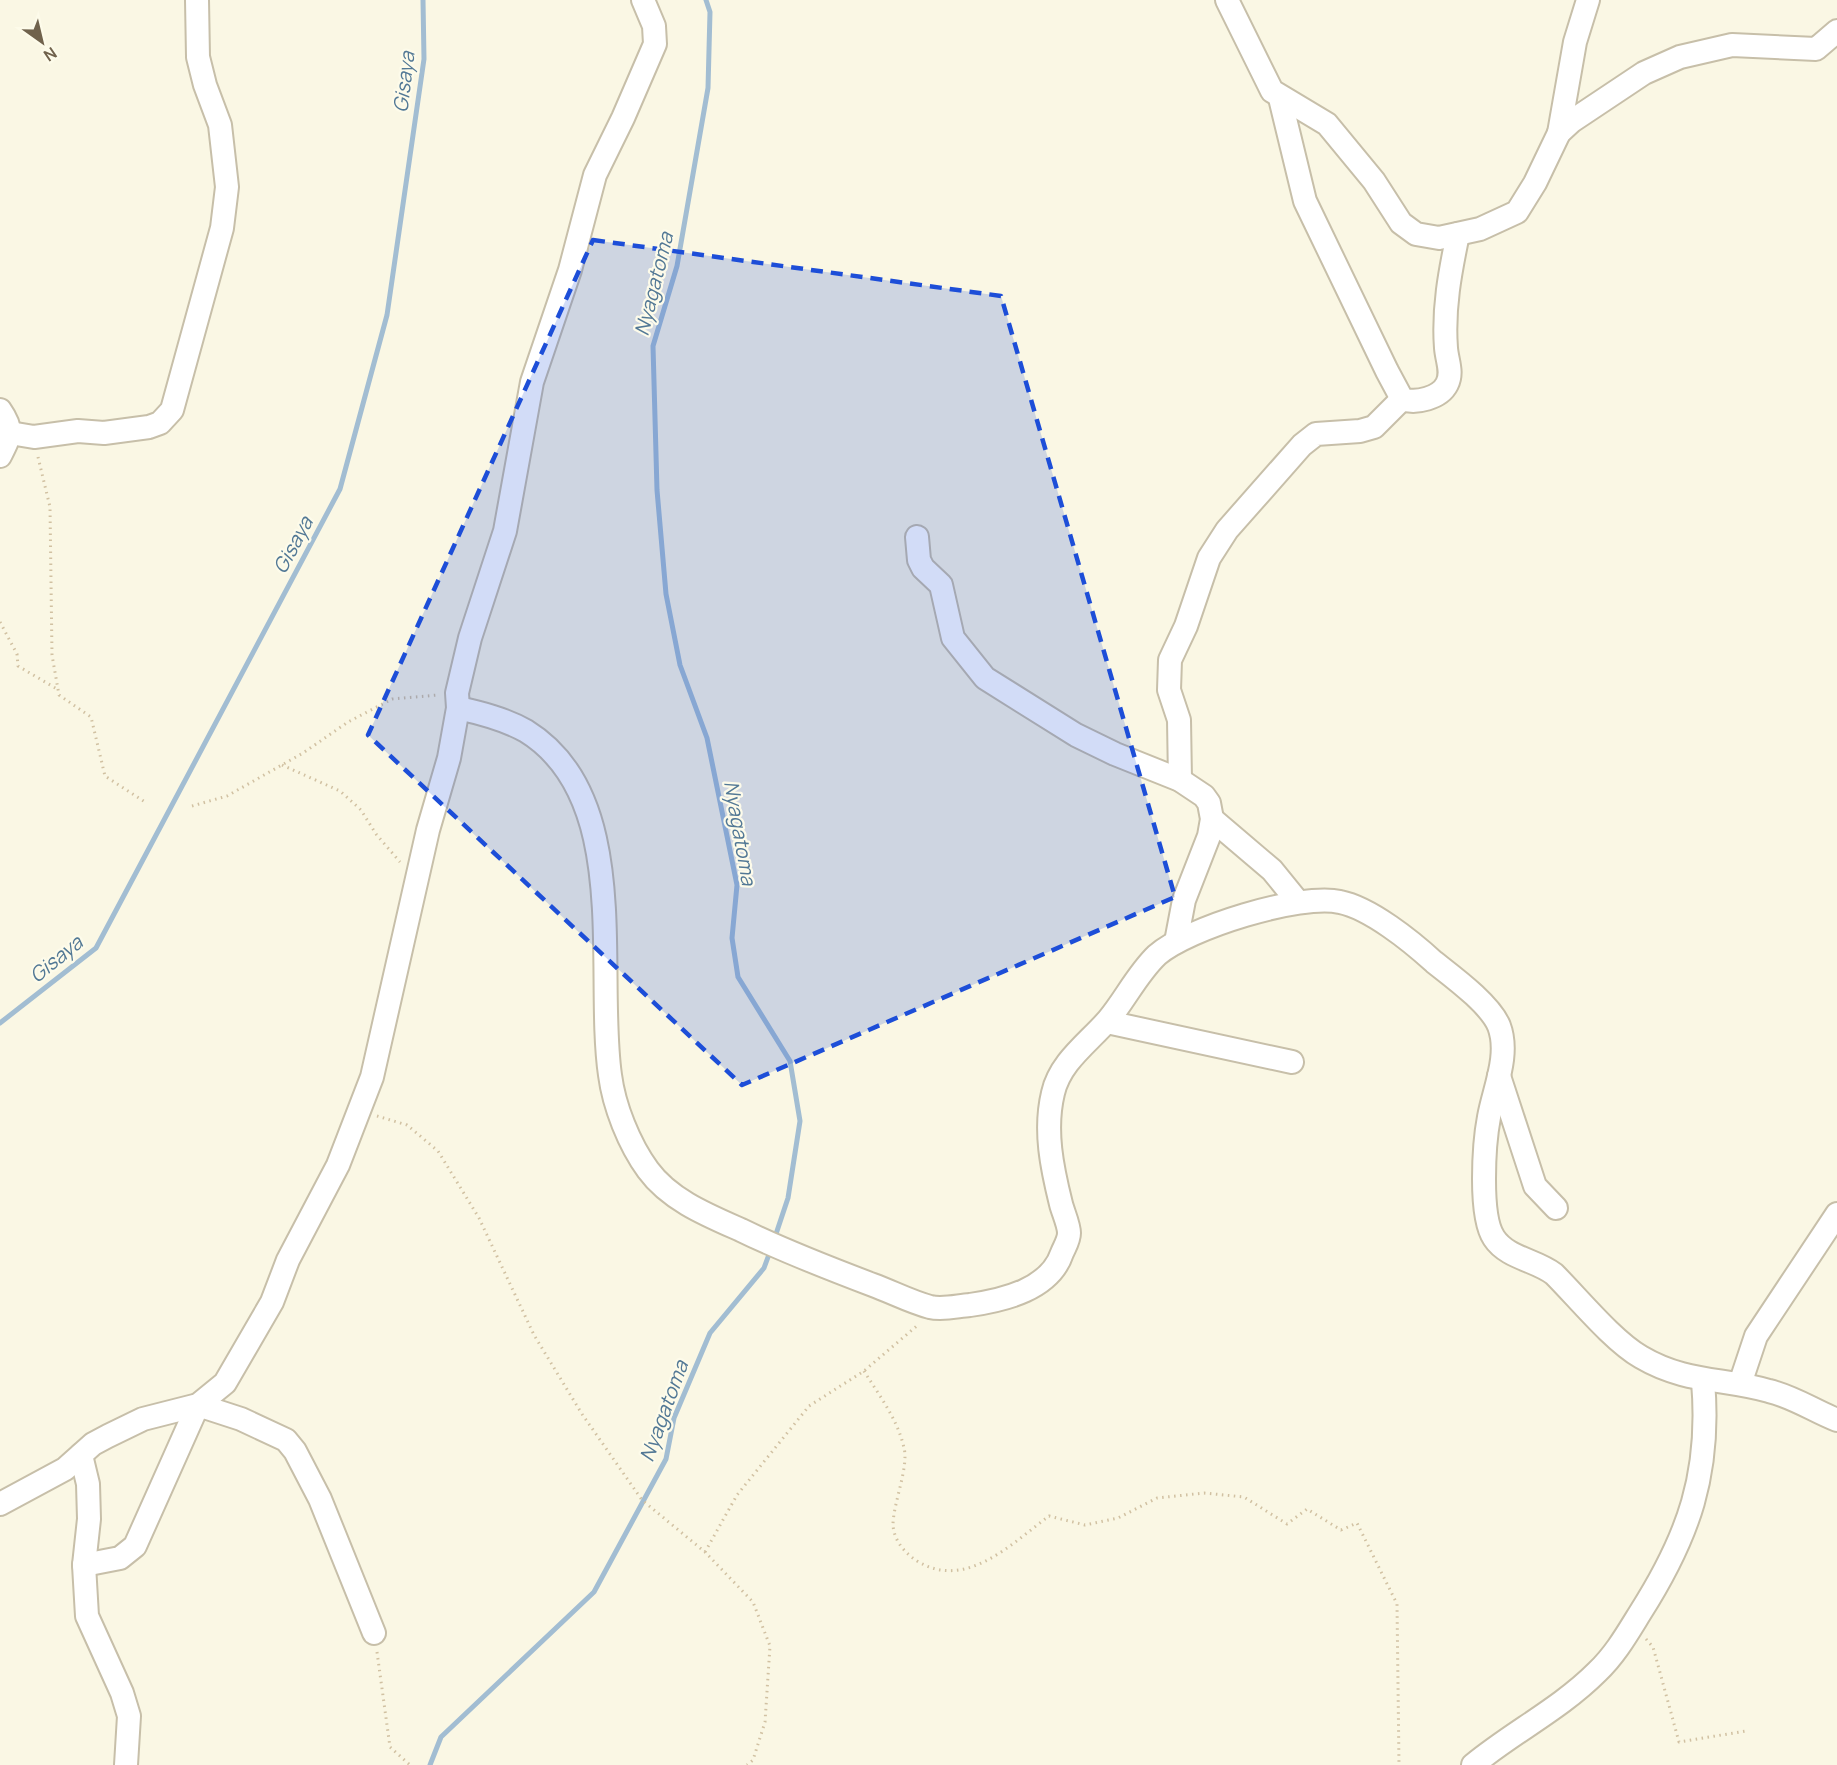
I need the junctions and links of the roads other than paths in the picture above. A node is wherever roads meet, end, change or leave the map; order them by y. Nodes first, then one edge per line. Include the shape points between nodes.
1 (197, 0) edge
2 (643, 0) edge
3 (1227, 0) edge
4 (1588, 0) edge
5 (1837, 31) edge
6 (1280, 98) junction
7 (1559, 133) junction
8 (1458, 234) junction
9 (1402, 399) junction
10 (0, 410) edge
11 (10, 433) junction
12 (0, 456) edge
13 (917, 537) dead end
14 (458, 701) junction
15 (1180, 780) junction
16 (1212, 819) junction
17 (1298, 902) junction
18 (1176, 942) junction
19 (1107, 1022) junction
20 (1292, 1062) dead end
21 (1499, 1076) junction
22 (1556, 1208) dead end
23 (1837, 1214) edge
24 (1703, 1381) junction
25 (1740, 1384) junction
26 (198, 1405) junction
27 (1837, 1420) edge
28 (81, 1455) junction
29 (0, 1504) edge
30 (84, 1565) junction
31 (374, 1633) road end
32 (126, 1765) edge
33 (1473, 1765) edge

1 - 11 street via 198,57 220,126 227,187 222,228 177,397 165,419 155,426 34,437
2 - 14 street via 654,26 655,44 595,175 570,270 532,382 505,531 470,638
3 - 6 street via 1267,85
4 - 7 street via 1575,42
5 - 7 street via 1816,49 1732,45 1680,57 1644,73 1572,120
6 - 8 street via 1327,124 1374,181 1401,223 1416,234 1438,238
6 - 9 street via 1305,201
7 - 8 street via 1517,212
8 - 9 street via 1444,325 1450,374 1446,386 1431,397
9 - 15 street via 1374,427 1316,434 1302,445 1227,530 1209,558 1170,660 1169,690 1179,720
10 - 11 street via 9,422
11 - 12 street
13 - 15 street via 919,560 940,585 953,638 985,678 1076,735
14 - 19 street via 527,732 567,774 586,810 603,875 609,1073 614,1096 649,1172 673,1196 742,1232 936,1309 992,1302 1036,1286 1058,1266 1069,1232 1053,1173 1048,1136 1053,1090 1068,1062
14 - 26 street via 449,758 428,830 372,1077 328,1188 288,1260 273,1302 229,1377
15 - 16 street via 1204,796
16 - 17 street via 1272,870
16 - 18 street via 1184,900
17 - 18 street via 1241,917
17 - 21 street via 1345,902 1414,944 1478,1000 1501,1029
18 - 19 street via 1139,976
19 - 20 street
21 - 22 street via 1535,1186
21 - 24 street via 1487,1139 1485,1184 1491,1234 1506,1249 1554,1274 1639,1356 1679,1375
23 - 25 street via 1756,1336
24 - 25 street
24 - 33 street via 1706,1437 1702,1472 1667,1568 1616,1651 1598,1672
25 - 27 street via 1797,1399
26 - 28 street via 132,1424 93,1444
26 - 30 street via 135,1546 120,1558
26 - 31 street via 286,1440 296,1451 320,1499
28 - 29 street via 65,1469
28 - 30 street via 88,1484 89,1518
30 - 32 street via 87,1616 129,1716

